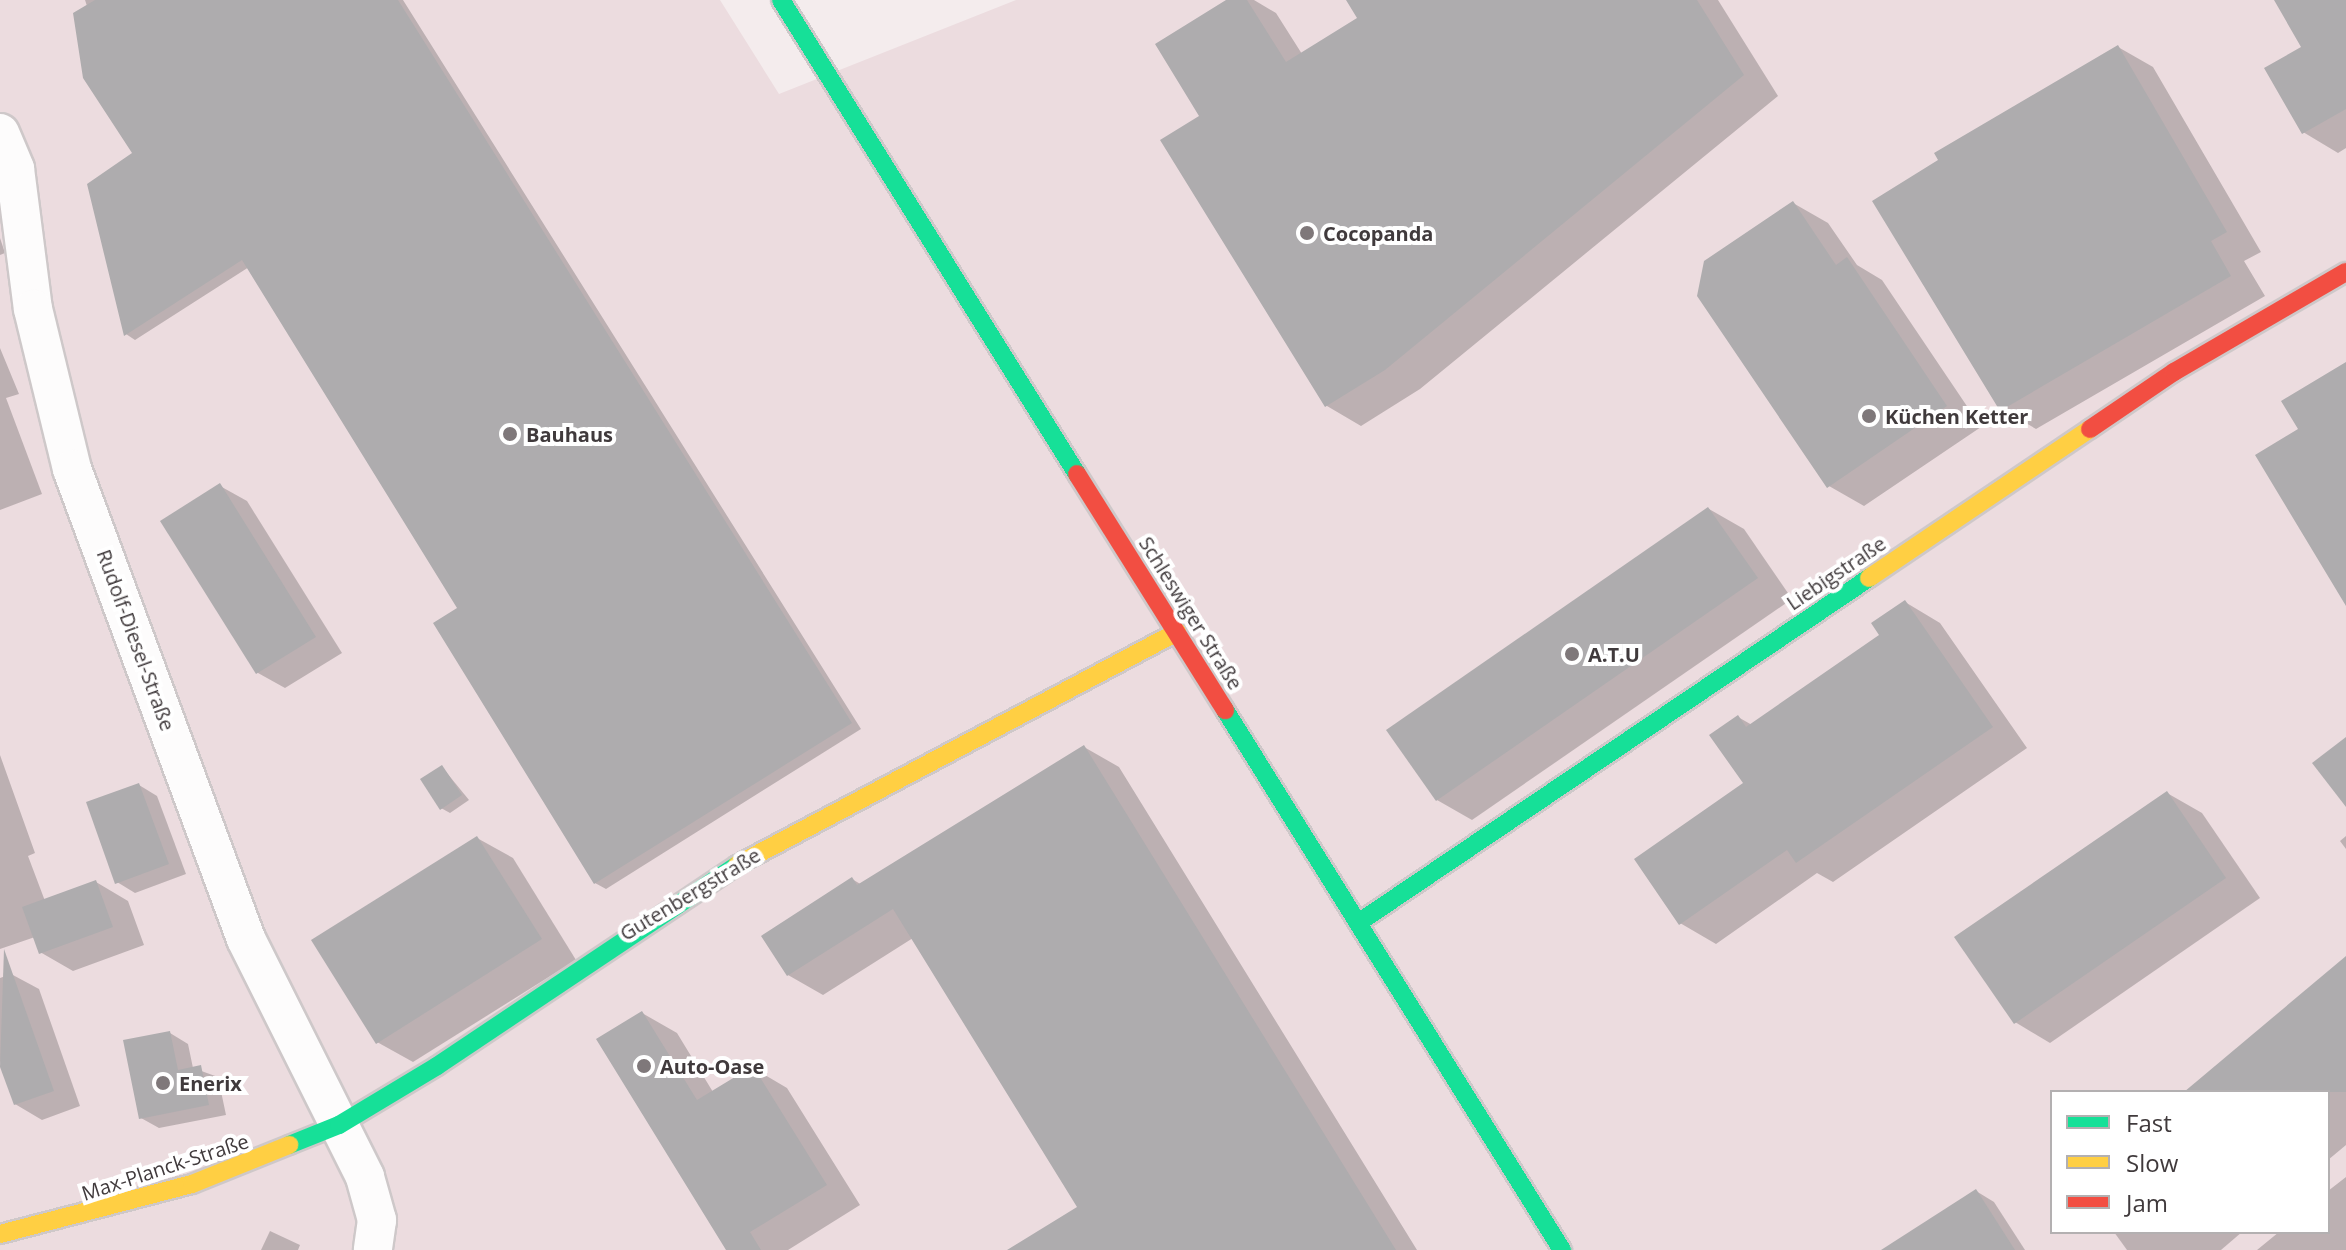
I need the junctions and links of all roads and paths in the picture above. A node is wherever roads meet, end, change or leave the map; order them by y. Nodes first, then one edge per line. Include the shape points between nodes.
1 (781, 0) edge
2 (0, 133) edge
3 (2346, 272) edge
4 (1177, 632) junction
5 (1358, 923) junction
6 (339, 1125) junction
7 (0, 1234) edge
8 (373, 1250) edge
9 (1562, 1250) edge

1 - 4 street, Schleswiger Straße
2 - 6 street, Rudolf-Diesel-Straße via 15,169 33,309 72,469 246,939
3 - 5 street, Liebigstraße via 2174,372
4 - 5 street, Schleswiger Straße
4 - 6 street, Gutenbergstraße via 704,882 437,1066
5 - 9 street, Schleswiger Straße
6 - 7 street, Max-Planck-Straße via 192,1184
6 - 8 street via 377,1220

